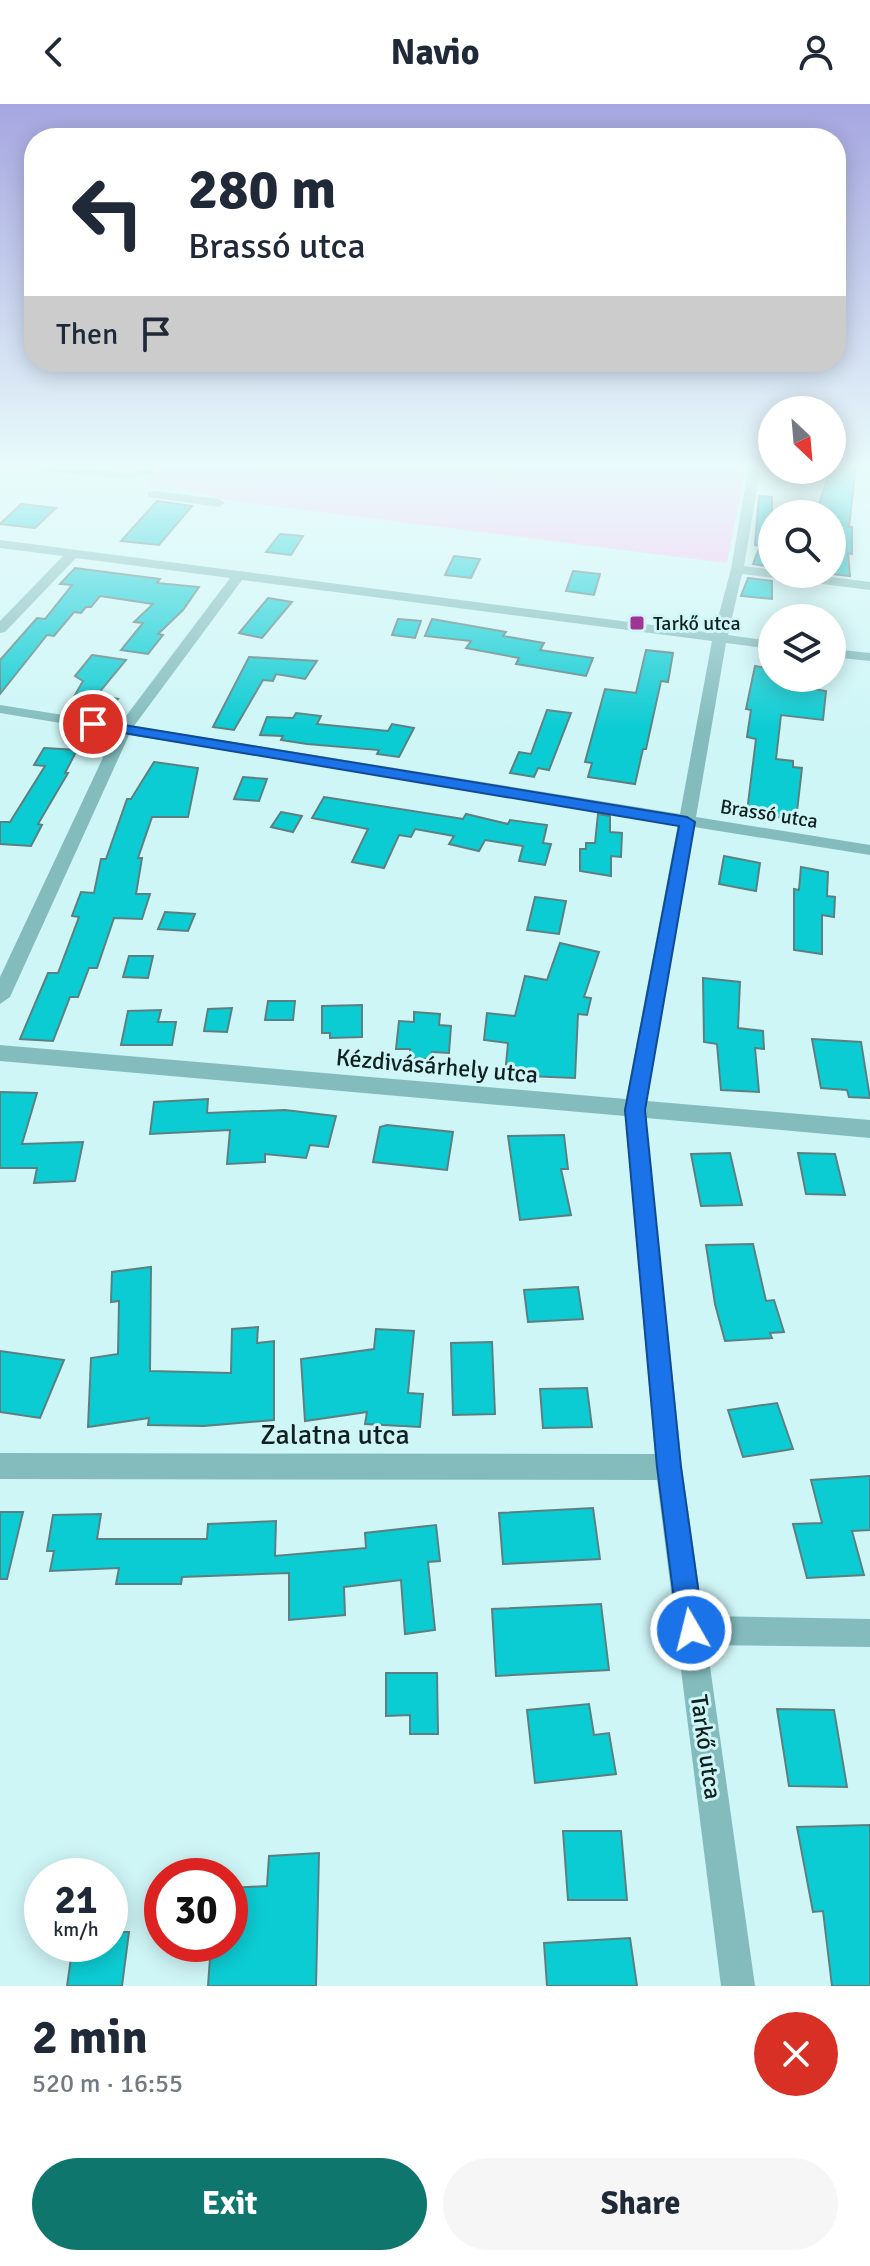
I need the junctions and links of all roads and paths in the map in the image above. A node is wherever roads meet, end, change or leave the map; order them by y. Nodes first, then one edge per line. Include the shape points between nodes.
1 (73, 553) joint
2 (740, 553) edge
3 (737, 569) junction
4 (758, 572) edge
5 (239, 575) junction
6 (846, 583) edge
7 (870, 586) edge
8 (0, 629) edge
9 (720, 638) junction
10 (758, 643) edge
11 (846, 654) edge
12 (870, 657) edge
13 (0, 709) edge
14 (124, 729) junction
15 (687, 822) junction
16 (870, 850) edge
17 (0, 997) edge
18 (0, 1053) edge
19 (635, 1110) junction
20 (870, 1129) edge
21 (0, 1466) edge
22 (669, 1467) junction
23 (691, 1630) junction
24 (870, 1633) edge
25 (738, 1986) edge

1 - 5 street
1 - 8 street
2 - 3 street, Tarkő utca
3 - 4 street
3 - 9 street, Tarkő utca
5 - 9 street
5 - 14 street
6 - 7 street
9 - 10 street
9 - 15 street, Tarkő utca
11 - 12 street
13 - 14 street, Brassó utca
14 - 15 street, Brassó utca
14 - 17 street
15 - 16 street, Brassó utca
15 - 19 street, Tarkő utca
18 - 19 street, Kézdivásárhely utca
19 - 20 street, Kézdivásárhely utca
19 - 22 street, Tarkő utca
21 - 22 street, Zalatna utca
22 - 23 street, Tarkő utca
23 - 24 street
23 - 25 street, Tarkő utca

